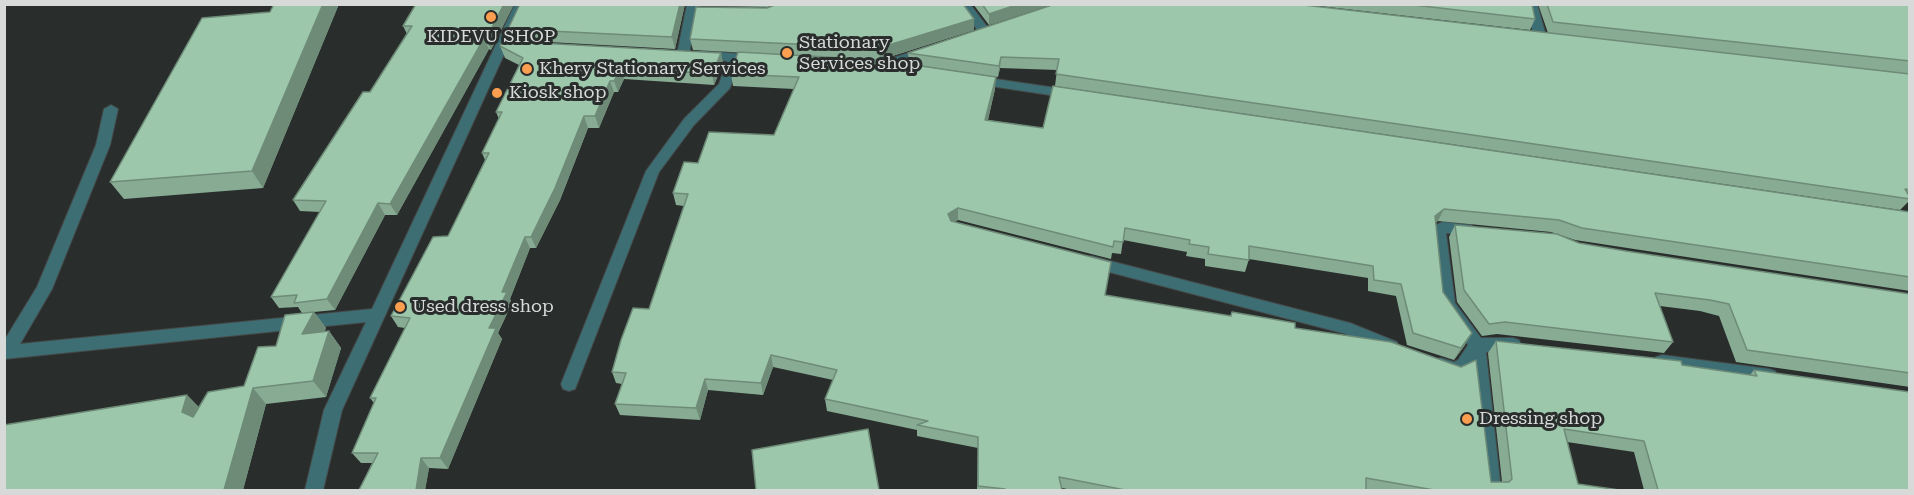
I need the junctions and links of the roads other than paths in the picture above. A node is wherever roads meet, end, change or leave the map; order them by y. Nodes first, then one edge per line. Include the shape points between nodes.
1 (521, 4) edge
2 (963, 4) edge
3 (1531, 4) edge
4 (695, 9) edge
5 (986, 33) edge
6 (1541, 39) edge
7 (944, 46) edge
8 (734, 57) junction
9 (766, 59) edge
10 (861, 65) edge
11 (881, 66) junction
12 (917, 71) edge
13 (964, 78) edge
14 (1082, 96) edge
15 (111, 109) dead end
16 (1483, 231) edge
17 (1073, 257) edge
18 (377, 315) junction
19 (1477, 345) junction
20 (1532, 347) edge
21 (6, 351) edge
22 (1402, 352) edge
23 (1423, 359) edge
24 (1649, 361) edge
25 (1787, 378) edge
26 (569, 384) dead end
27 (314, 490) edge
28 (1492, 490) edge

1 - 18 street via 510,46
2 - 5 street
3 - 6 street
4 - 8 street via 677,54
7 - 11 street
8 - 9 street
8 - 26 street via 725,85 689,122 653,171
10 - 11 street
11 - 12 street
13 - 14 street
15 - 21 street via 103,145 44,289
16 - 19 street via 1449,227 1438,230 1447,304
17 - 22 street via 1350,329
18 - 21 street
18 - 27 street via 333,410
19 - 20 street
19 - 23 street via 1464,366 1455,369
19 - 28 street
24 - 25 street

